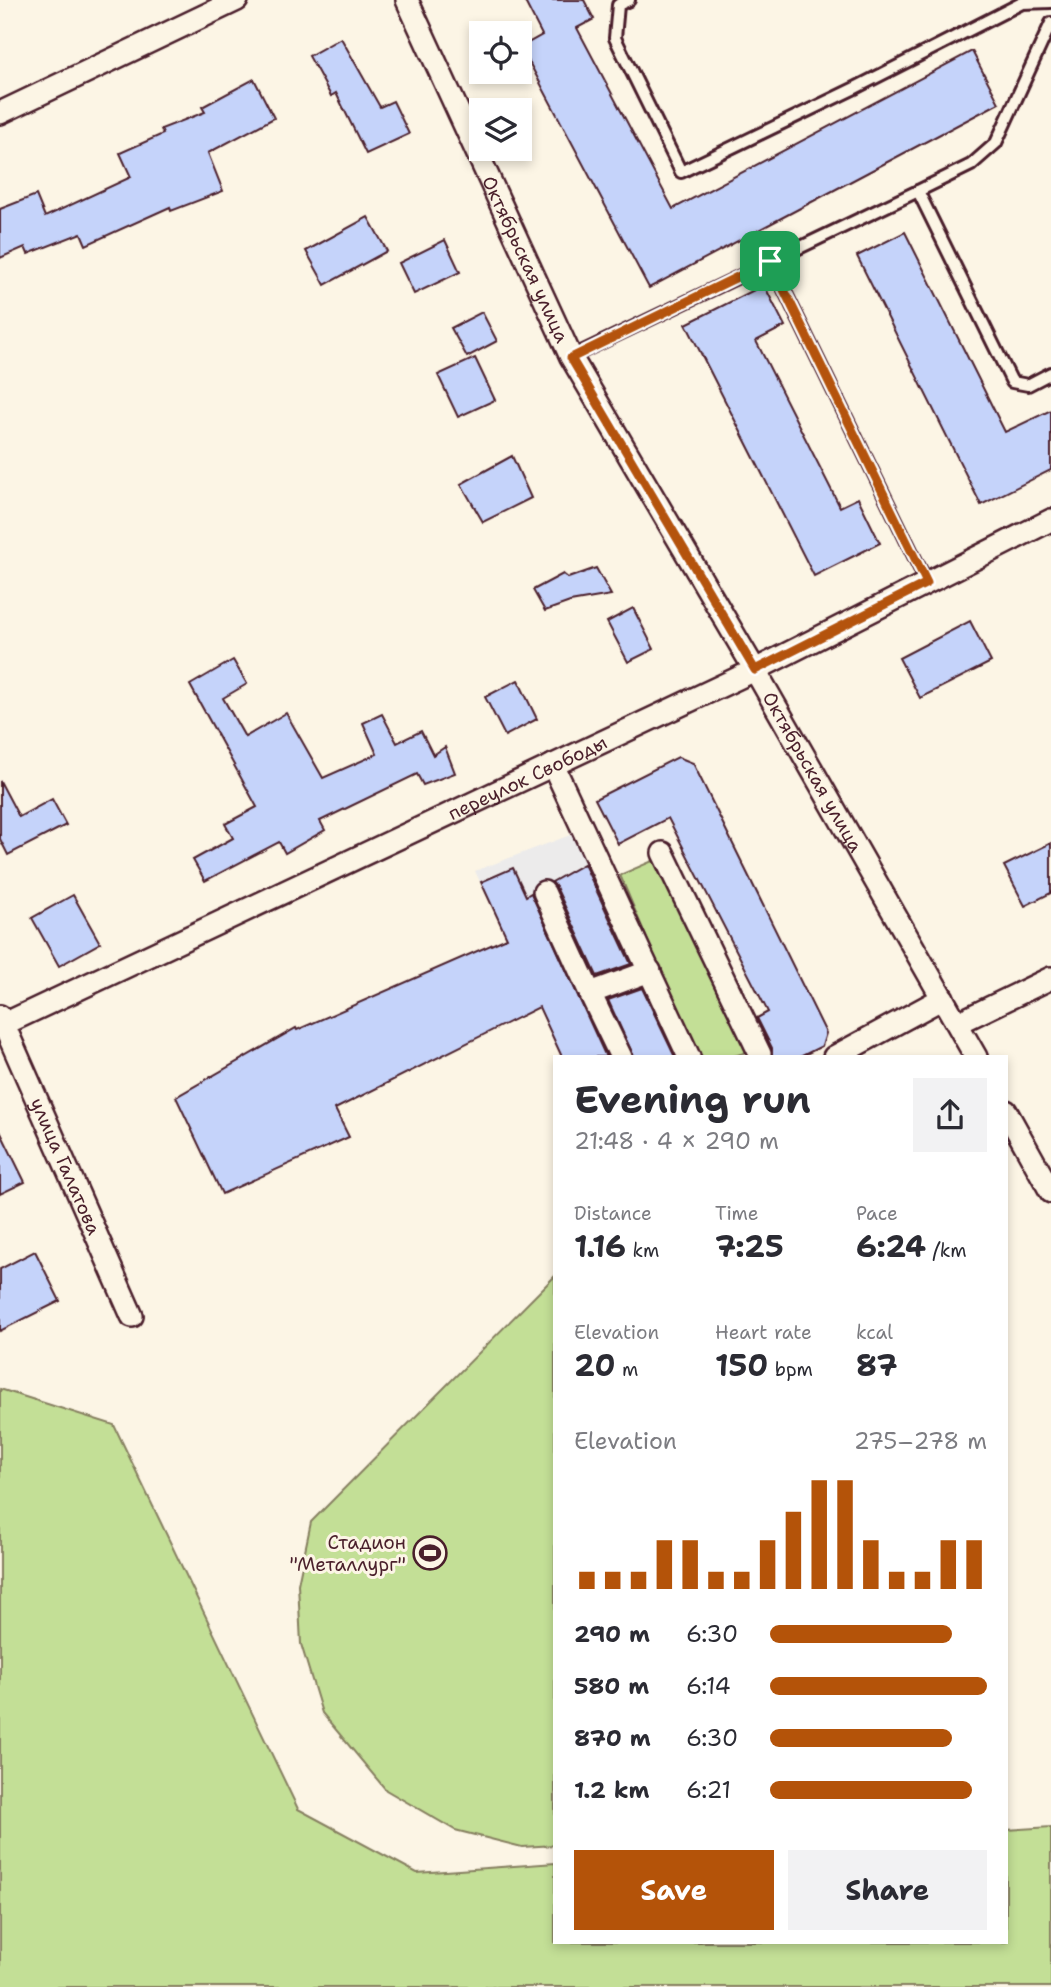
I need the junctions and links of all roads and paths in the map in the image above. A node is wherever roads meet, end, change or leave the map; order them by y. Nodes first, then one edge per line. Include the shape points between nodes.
1 (237, 0) edge
2 (407, 0) edge
3 (629, 0) edge
4 (1051, 2) edge
5 (1051, 23) edge
6 (0, 113) edge
7 (918, 191) junction
8 (770, 261) junction
9 (571, 358) junction
10 (1051, 373) edge
11 (1051, 520) edge
12 (927, 583) junction
13 (755, 670) junction
14 (553, 765) junction
15 (663, 853) dead end
16 (544, 892) dead end
17 (650, 971) junction
18 (1051, 978) edge
19 (590, 993) junction
20 (943, 998) junction
21 (1, 1022) edge
22 (958, 1023) junction
23 (620, 1055) edge
24 (689, 1055) edge
25 (758, 1055) edge
26 (838, 1055) edge
27 (975, 1055) edge
28 (1008, 1115) edge
29 (1051, 1192) edge
30 (132, 1316) dead end

1 - 6 street
2 - 9 street, Октябрьская улица
3 - 4 lane via 618,5 615,38 681,172 1022,3
5 - 7 lane via 996,143 971,166
7 - 8 lane
7 - 10 lane via 1012,382 1028,385
8 - 9 lane
8 - 12 lane
9 - 13 street, Октябрьская улица
11 - 12 street, переулок Свободы
12 - 13 street, переулок Свободы
13 - 14 street, переулок Свободы
13 - 20 street, Октябрьская улица
14 - 17 street
14 - 21 street, переулок Свободы
15 - 25 street
16 - 19 street
17 - 19 street
17 - 24 street
18 - 22 street
19 - 23 street
20 - 22 street, Октябрьская улица
20 - 26 street
21 - 30 street, улица Галатова
22 - 27 street, Октябрьская улица
28 - 29 street

